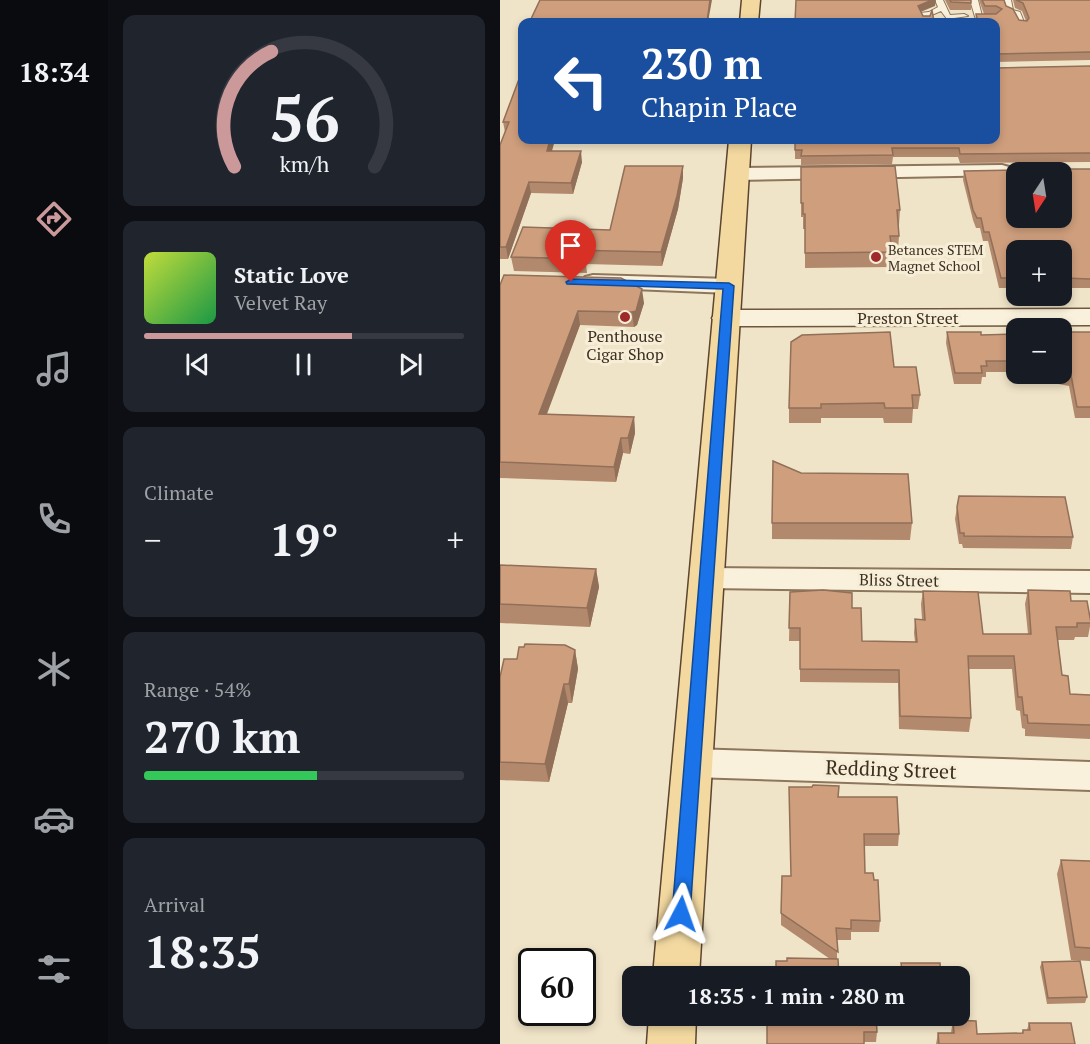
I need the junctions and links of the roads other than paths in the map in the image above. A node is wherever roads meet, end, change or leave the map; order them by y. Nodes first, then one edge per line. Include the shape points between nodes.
1 (750, 0) edge
2 (974, 0) edge
3 (1007, 0) edge
4 (941, 4) edge
5 (964, 16) edge
6 (749, 18) edge
7 (924, 18) edge
8 (995, 18) edge
9 (1023, 25) edge
10 (740, 144) edge
11 (1006, 171) edge
12 (737, 174) junction
13 (571, 282) edge
14 (728, 302) junction
15 (1091, 317) edge
16 (707, 578) junction
17 (1091, 582) edge
18 (692, 763) junction
19 (1091, 776) edge
20 (677, 966) edge
21 (672, 1026) edge
22 (671, 1044) edge

1 - 6 main road
2 - 8 lane via 979,18
3 - 9 lane via 1010,11 1017,14
4 - 5 lane via 947,17
4 - 7 lane
10 - 12 main road
11 - 12 street
12 - 14 main road
13 - 14 street
14 - 15 street, Preston Street
14 - 16 main road
16 - 17 street, Bliss Street
16 - 18 main road
18 - 19 street, Redding Street
18 - 20 main road
21 - 22 main road

